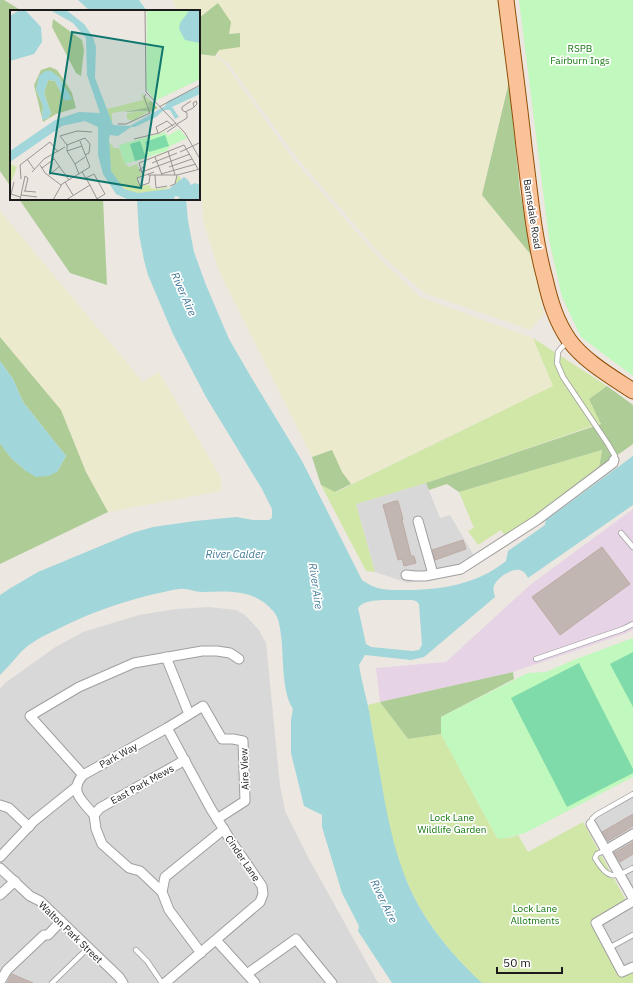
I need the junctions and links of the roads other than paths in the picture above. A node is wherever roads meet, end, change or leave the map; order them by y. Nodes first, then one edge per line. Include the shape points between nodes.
1 (506, 0) edge
2 (570, 341) junction
3 (633, 391) edge
4 (614, 460) joint
5 (418, 521) dead end
6 (622, 533) dead end
7 (633, 547) edge
8 (433, 574) junction
9 (406, 575) dead end
10 (633, 624) edge
11 (166, 657) junction
12 (239, 659) dead end
13 (536, 659) dead end
14 (203, 706) joint
15 (189, 714) junction
16 (167, 728) junction
17 (185, 760) junction
18 (82, 775) junction
19 (75, 788) junction
20 (633, 794) edge
21 (0, 806) edge
22 (97, 811) junction
23 (217, 819) junction
24 (591, 824) joint
25 (29, 827) junction
26 (224, 829) junction
27 (633, 834) edge
28 (606, 850) junction
29 (0, 857) edge
30 (0, 868) edge
31 (633, 868) edge
32 (620, 875) junction
33 (15, 881) junction
34 (162, 892) junction
35 (0, 896) edge
36 (633, 900) edge
37 (61, 921) junction
38 (633, 935) edge
39 (216, 940) junction
40 (88, 948) junction
41 (609, 948) junction
42 (136, 950) dead end
43 (201, 953) junction
44 (633, 967) edge
45 (247, 974) junction
46 (0, 982) edge
47 (52, 983) edge
48 (123, 983) edge
49 (164, 983) edge
50 (255, 983) edge
51 (332, 983) edge

1 - 2 main road, Barnsdale Road via 528,187 539,256 553,311
2 - 3 main road, Barnsdale Road via 586,358
2 - 4 lane via 558,352 557,363 563,377 608,444
4 - 8 street via 537,520 461,569
5 - 8 street
6 - 7 lane
8 - 9 street
10 - 13 lane
11 - 12 street via 217,651 230,653
11 - 15 street
11 - 18 street via 134,663 79,686 30,716
14 - 15 street, Park Way
14 - 23 street, Aire View via 222,739 243,741 245,801
15 - 16 street, Park Way
16 - 17 street, Cinder Lane
16 - 18 street, Park Way
17 - 22 street, East Park Mews
17 - 23 street, Cinder Lane
18 - 19 street
19 - 22 street via 78,796
19 - 25 street
20 - 24 lane via 596,816
21 - 25 street via 9,808
22 - 34 street via 96,829 102,844 128,868 140,871
23 - 26 street, Cinder Lane
24 - 28 street
25 - 29 street
26 - 34 street via 165,877
26 - 39 street, Cinder Lane via 262,886 263,894 260,902
27 - 28 street
28 - 32 street
28 - 32 lane via 595,858 600,867 609,874
30 - 33 street, Walton Park Street
31 - 32 lane
32 - 36 street
33 - 35 street
33 - 37 street, Walton Park Street
34 - 43 street via 169,910
36 - 41 street via 596,923
37 - 40 street, Walton Park Street
37 - 46 street via 7,970
38 - 41 lane
39 - 43 street, Cinder Lane
39 - 45 street
40 - 47 lane
40 - 48 street, Walton Park Street
41 - 44 street via 622,972
42 - 49 lane
43 - 49 street, Cinder Lane
45 - 50 street
45 - 51 street via 296,939

